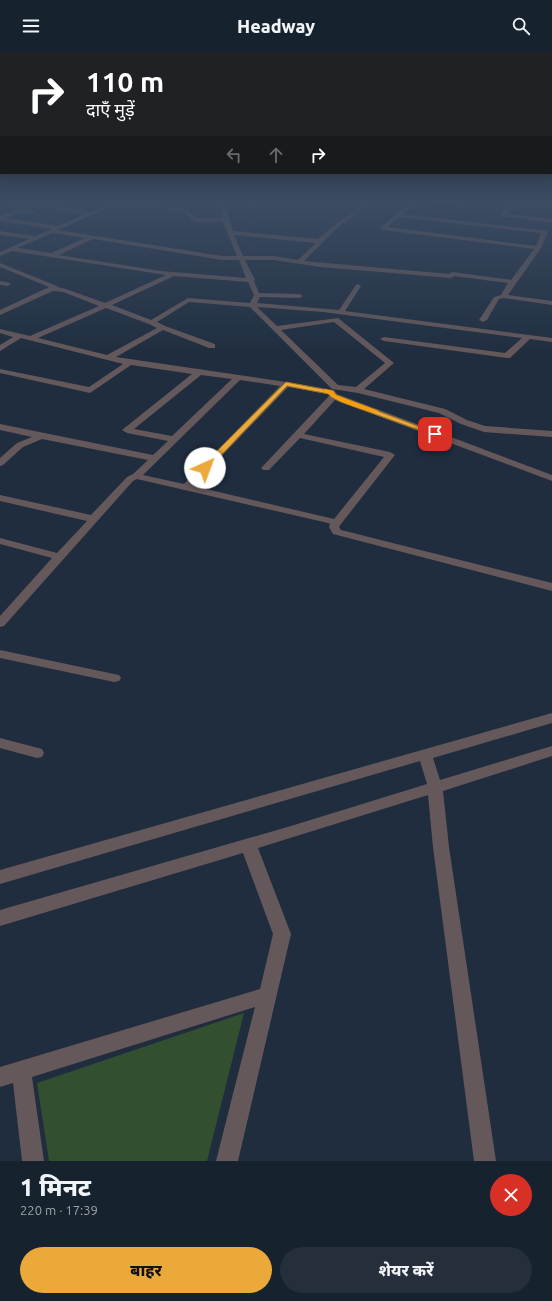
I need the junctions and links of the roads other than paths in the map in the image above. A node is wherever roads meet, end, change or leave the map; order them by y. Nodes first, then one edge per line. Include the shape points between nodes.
1 (38, 253) edge
2 (58, 253) edge
3 (188, 253) edge
4 (239, 253) edge
5 (309, 253) edge
6 (535, 253) edge
7 (53, 255) junction
8 (241, 258) junction
9 (299, 262) junction
10 (0, 265) edge
11 (173, 274) junction
12 (252, 280) junction
13 (513, 282) junction
14 (0, 283) edge
15 (8, 284) dead end
16 (358, 286) dead end
17 (54, 289) junction
18 (257, 295) junction
19 (300, 296) dead end
20 (504, 296) junction
21 (552, 304) edge
22 (253, 305) junction
23 (106, 306) junction
24 (323, 310) junction
25 (341, 312) junction
26 (0, 313) edge
27 (336, 320) junction
28 (483, 320) dead end
29 (152, 322) junction
30 (162, 328) junction
31 (275, 329) junction
32 (0, 331) edge
33 (19, 336) junction
34 (528, 337) junction
35 (30, 339) junction
36 (384, 339) dead end
37 (552, 340) edge
38 (212, 346) dead end
39 (0, 349) edge
40 (108, 358) junction
41 (129, 363) junction
42 (0, 371) edge
43 (198, 373) junction
44 (238, 378) junction
45 (286, 384) junction
46 (358, 390) junction
47 (333, 392) junction
48 (0, 427) edge
49 (552, 434) edge
50 (298, 435) junction
51 (40, 436) junction
52 (174, 439) junction
53 (154, 458) junction
54 (0, 463) edge
55 (266, 468) dead end
56 (136, 476) junction
57 (552, 478) edge
58 (187, 487) junction
59 (0, 498) edge
60 (94, 519) junction
61 (336, 523) junction
62 (0, 541) edge
63 (60, 557) junction
64 (552, 588) edge
65 (0, 623) edge
66 (0, 654) edge
67 (114, 678) dead end
68 (552, 718) edge
69 (0, 743) edge
70 (552, 751) edge
71 (38, 753) dead end
72 (425, 754) junction
73 (435, 787) junction
74 (248, 844) junction
75 (0, 877) edge
76 (0, 918) edge
77 (267, 995) junction
78 (21, 1070) junction
79 (0, 1077) edge
80 (33, 1161) edge
81 (227, 1161) edge
82 (485, 1161) edge

1 - 7 street
2 - 7 street
3 - 8 street
4 - 8 street
5 - 9 street
6 - 13 street
7 - 11 street
8 - 9 street via 274,258
8 - 12 street
9 - 13 street
10 - 17 street via 53,286
11 - 12 street via 219,280
11 - 23 street
12 - 18 street
13 - 20 street
14 - 15 street
16 - 25 street
17 - 23 street via 64,290
17 - 26 street
18 - 19 street
18 - 22 street
20 - 21 street
20 - 28 street via 496,298
22 - 24 street
22 - 29 street via 188,300
22 - 31 street
23 - 29 street
23 - 35 street
24 - 25 street
24 - 27 street
25 - 34 street
27 - 31 street
27 - 46 street via 390,363
29 - 30 street
30 - 38 street
30 - 40 street
31 - 47 street
32 - 33 street
33 - 35 street
33 - 39 street
34 - 36 street via 507,356
34 - 37 street
35 - 40 street
40 - 41 street
41 - 42 street via 90,390
41 - 43 street
43 - 44 street
43 - 52 street via 127,430
44 - 45 street
44 - 52 street
45 - 47 street
45 - 58 street
46 - 47 street
46 - 49 street via 442,410 484,429
47 - 50 street
47 - 57 street
48 - 51 street
50 - 55 street
50 - 61 street via 390,455
51 - 53 street
51 - 54 street via 20,445
52 - 53 street
53 - 56 street
56 - 58 street
56 - 60 street via 130,479
58 - 61 street
59 - 60 street
60 - 63 street
61 - 64 street via 334,527 337,532
62 - 63 street
63 - 65 street
66 - 67 street
68 - 72 street
69 - 71 street
70 - 73 street
72 - 73 street
72 - 75 street
73 - 74 street
73 - 82 street via 441,847
74 - 76 street
74 - 77 street via 282,934
77 - 78 street
77 - 81 street
78 - 79 street
78 - 80 street

